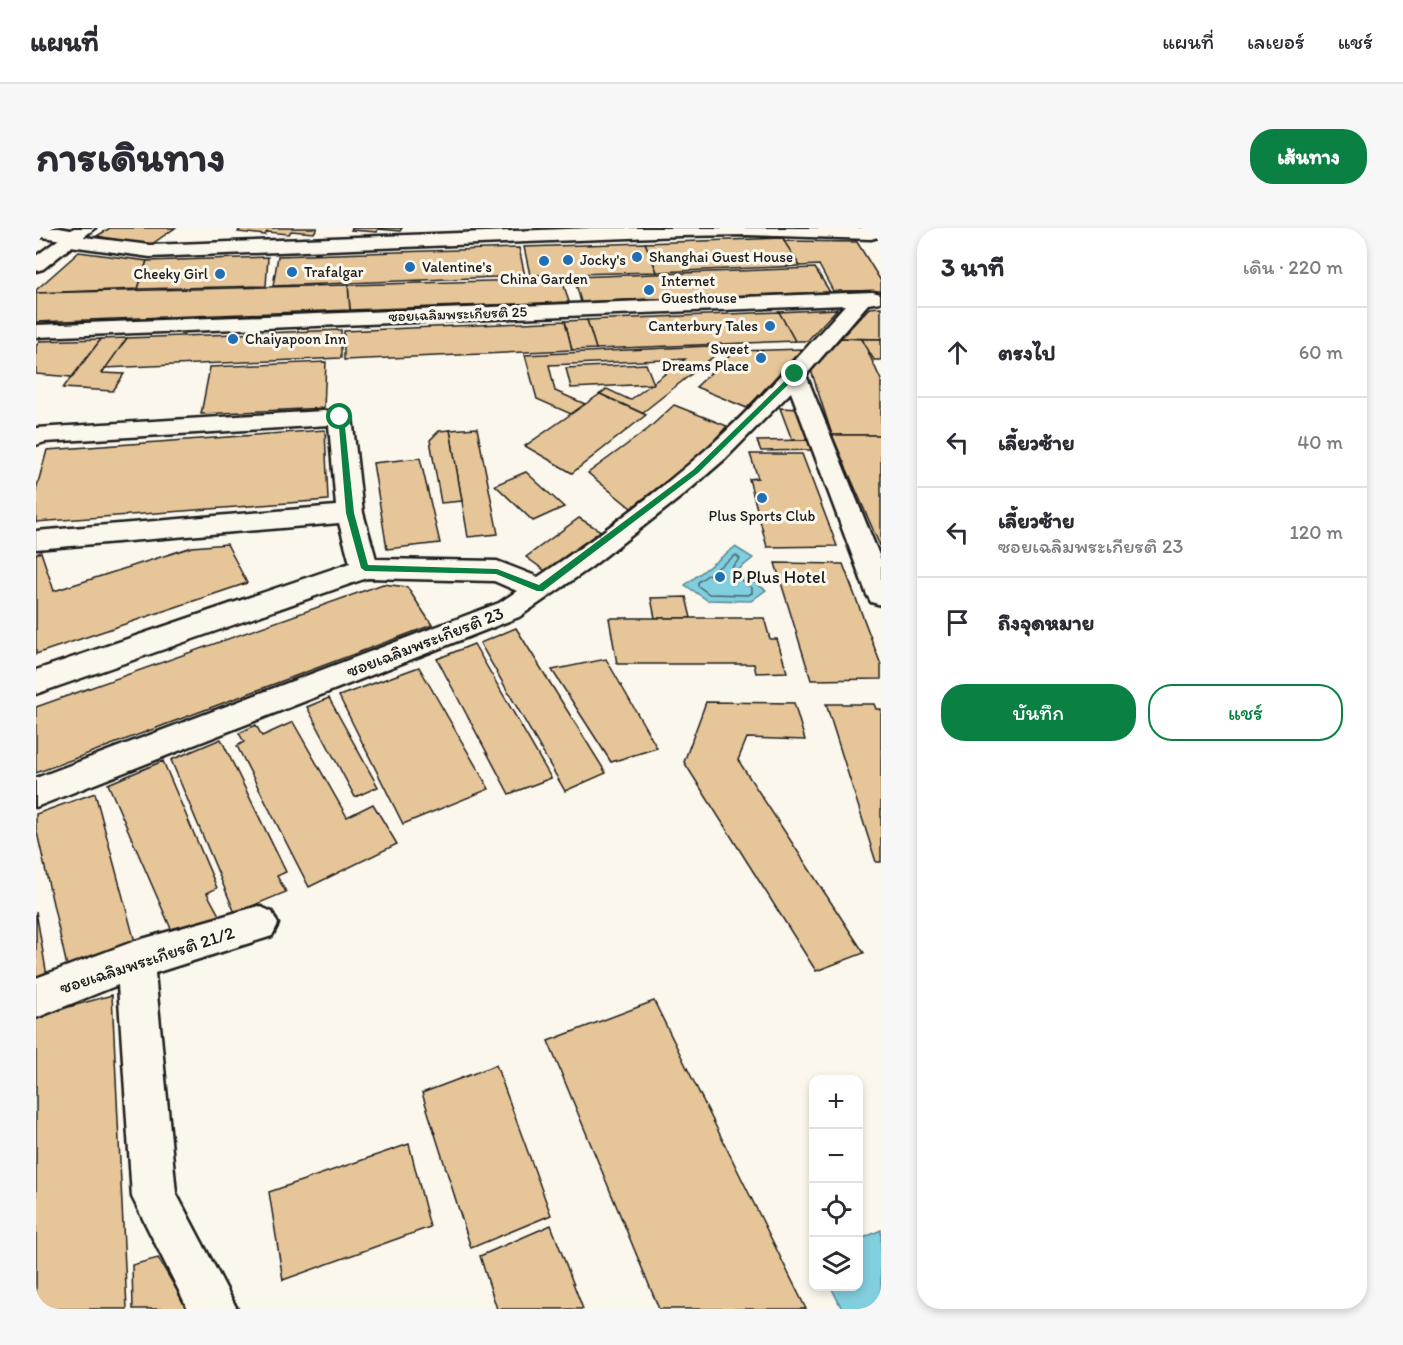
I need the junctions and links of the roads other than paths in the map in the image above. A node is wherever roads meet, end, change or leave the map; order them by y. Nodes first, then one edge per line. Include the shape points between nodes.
1 (36, 230) edge
2 (484, 233) edge
3 (77, 235) edge
4 (335, 235) edge
5 (875, 238) edge
6 (36, 265) edge
7 (871, 298) edge
8 (36, 331) edge
9 (795, 374) junction
10 (36, 436) edge
11 (350, 513) junction
12 (36, 540) edge
13 (365, 568) junction
14 (540, 589) junction
15 (881, 595) edge
16 (36, 682) edge
17 (36, 793) edge
18 (258, 924) dead end
19 (135, 960) junction
20 (36, 998) edge
21 (213, 1309) edge

1 - 3 street
2 - 4 street
2 - 5 street via 747,229
3 - 4 street via 150,251
3 - 6 street
7 - 8 street, ซอยเฉลิมพระเกียรติ 25
7 - 9 street, ซอยเฉลิมพระเกียรติ 23
9 - 14 street, ซอยเฉลิมพระเกียรติ 23 via 696,472
9 - 15 street
10 - 11 street via 340,417
11 - 12 street
11 - 13 street
13 - 14 street via 497,572
13 - 16 street
14 - 17 street, ซอยเฉลิมพระเกียรติ 23 via 509,610
18 - 19 street, ซอยเฉลิมพระเกียรติ 21/2
19 - 20 street, ซอยเฉลิมพระเกียรติ 21/2
19 - 21 street via 154,1197

